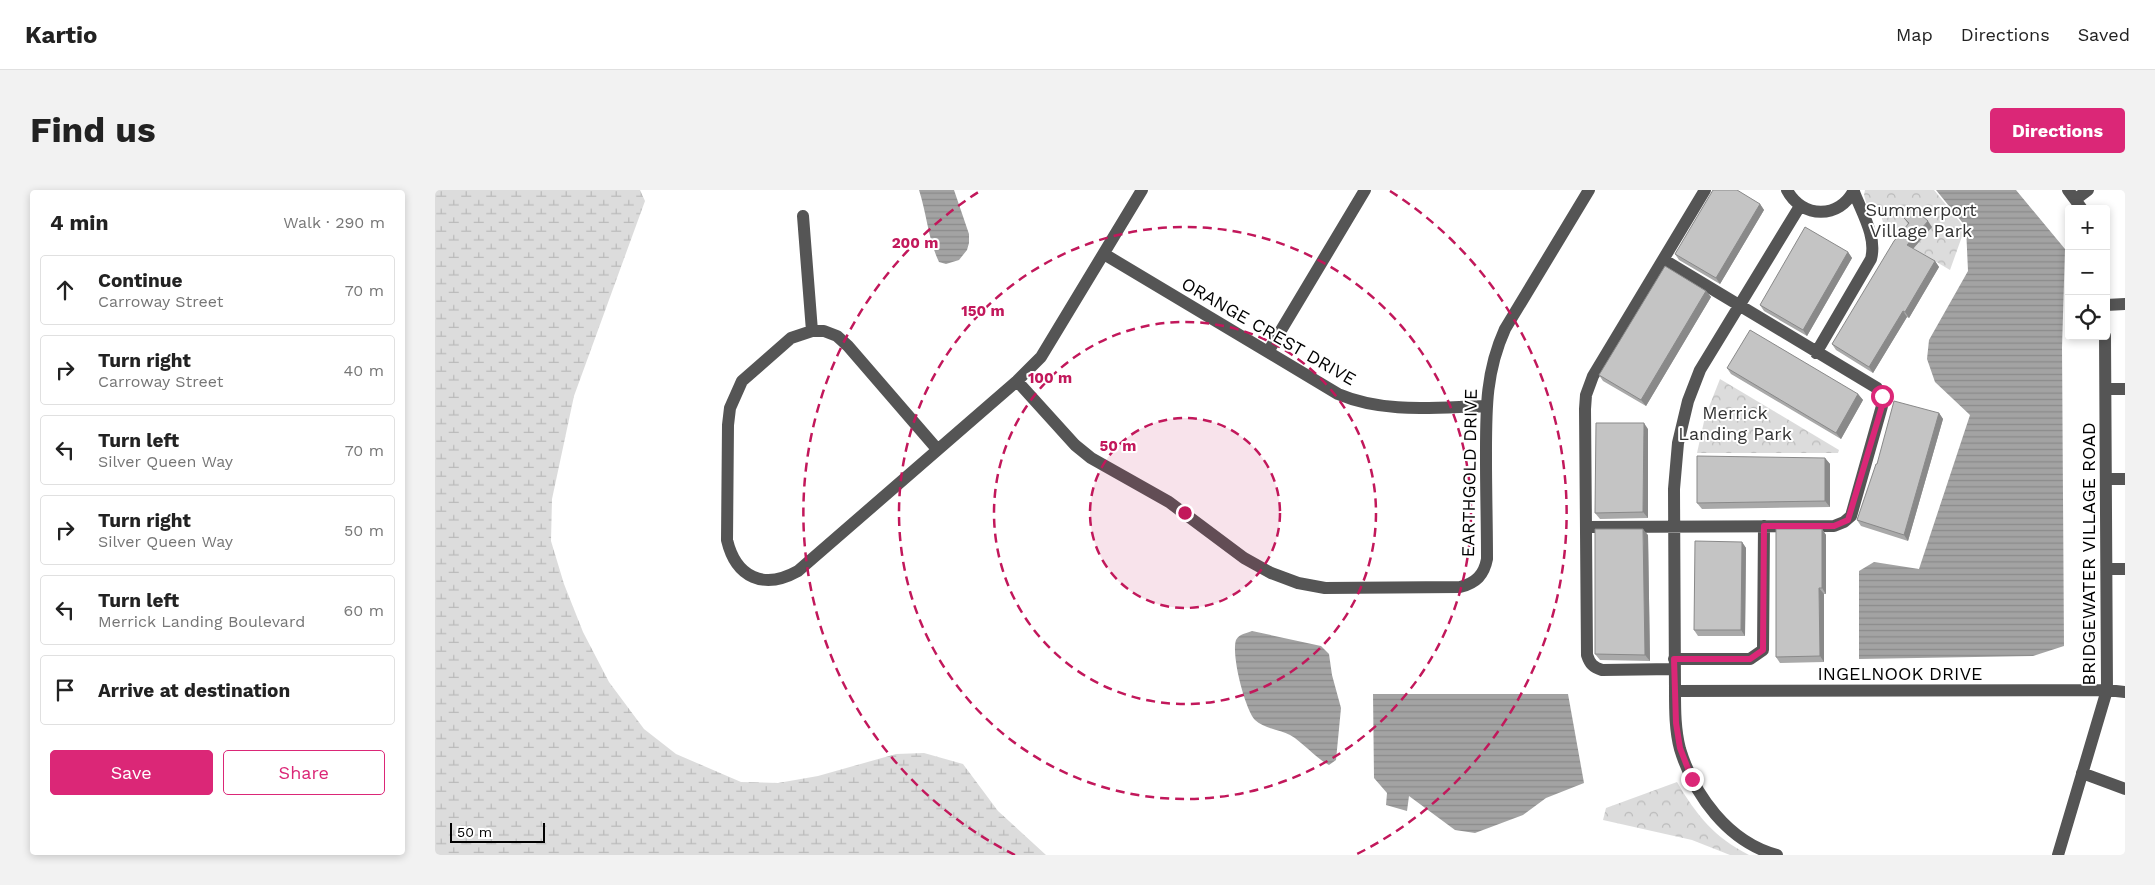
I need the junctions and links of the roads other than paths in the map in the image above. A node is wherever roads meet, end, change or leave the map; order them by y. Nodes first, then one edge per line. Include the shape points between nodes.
1 (1141, 190) edge
2 (1365, 190) edge
3 (1589, 190) edge
4 (1705, 190) edge
5 (1787, 190) edge
6 (2088, 190) edge
7 (1854, 191) edge
8 (2075, 199) edge
9 (1800, 206) junction
10 (803, 216) dead end
11 (1104, 254) junction
12 (1664, 260) junction
13 (2125, 304) edge
14 (2110, 305) edge
15 (1739, 306) junction
16 (812, 331) junction
17 (2105, 340) edge
18 (1268, 352) junction
19 (1816, 353) junction
20 (1017, 382) junction
21 (2106, 389) junction
22 (2125, 389) edge
23 (1486, 406) junction
24 (937, 449) junction
25 (2106, 479) junction
26 (2125, 479) edge
27 (1674, 526) junction
28 (1764, 526) junction
29 (1586, 527) junction
30 (2125, 569) edge
31 (2107, 570) junction
32 (1674, 664) junction
33 (2107, 690) junction
34 (1675, 691) junction
35 (2125, 692) edge
36 (2082, 773) junction
37 (2125, 789) edge
38 (1777, 855) edge
39 (2058, 855) edge

1 - 11 street
2 - 18 street
3 - 23 street, EARTHGOLD DRIVE via 1505,329 1491,366
4 - 12 street
5 - 9 street
6 - 8 street
7 - 9 street via 1836,210 1811,212
7 - 19 street via 1874,250
9 - 15 street
10 - 16 street
11 - 18 street, ORANGE CREST DRIVE
11 - 20 street via 1041,356
12 - 15 street
12 - 29 street via 1589,387 1585,408
13 - 14 street
15 - 19 street
15 - 27 street via 1700,370 1688,401 1678,443
16 - 24 street via 837,336 849,346
16 - 24 street via 791,338 742,382 730,408 727,540 738,567 749,575 767,580 785,578 798,571
17 - 21 street, BRIDGEWATER VILLAGE ROAD
18 - 23 street, ORANGE CREST DRIVE via 1338,394 1354,400 1391,407
19 - 28 street via 1877,388 1883,399 1851,516 1834,526
20 - 23 street, EARTHGOLD DRIVE via 1091,458 1169,502 1244,558 1271,573 1325,588 1460,587 1479,577 1485,570 1487,559
20 - 24 street
21 - 22 street
21 - 25 street, BRIDGEWATER VILLAGE ROAD
25 - 26 street
25 - 31 street, BRIDGEWATER VILLAGE ROAD
27 - 28 street
27 - 29 street
27 - 32 street
28 - 32 street via 1763,650 1750,659
29 - 32 street via 1589,662 1602,670
30 - 31 street
31 - 33 street, BRIDGEWATER VILLAGE ROAD
32 - 34 street
33 - 34 street, INGELNOOK DRIVE
33 - 35 street, INGELNOOK DRIVE
33 - 36 street, BRIDGEWATER VILLAGE ROAD
34 - 38 street via 1680,748 1703,799 1728,828
36 - 37 street
36 - 39 street, BRIDGEWATER VILLAGE ROAD

